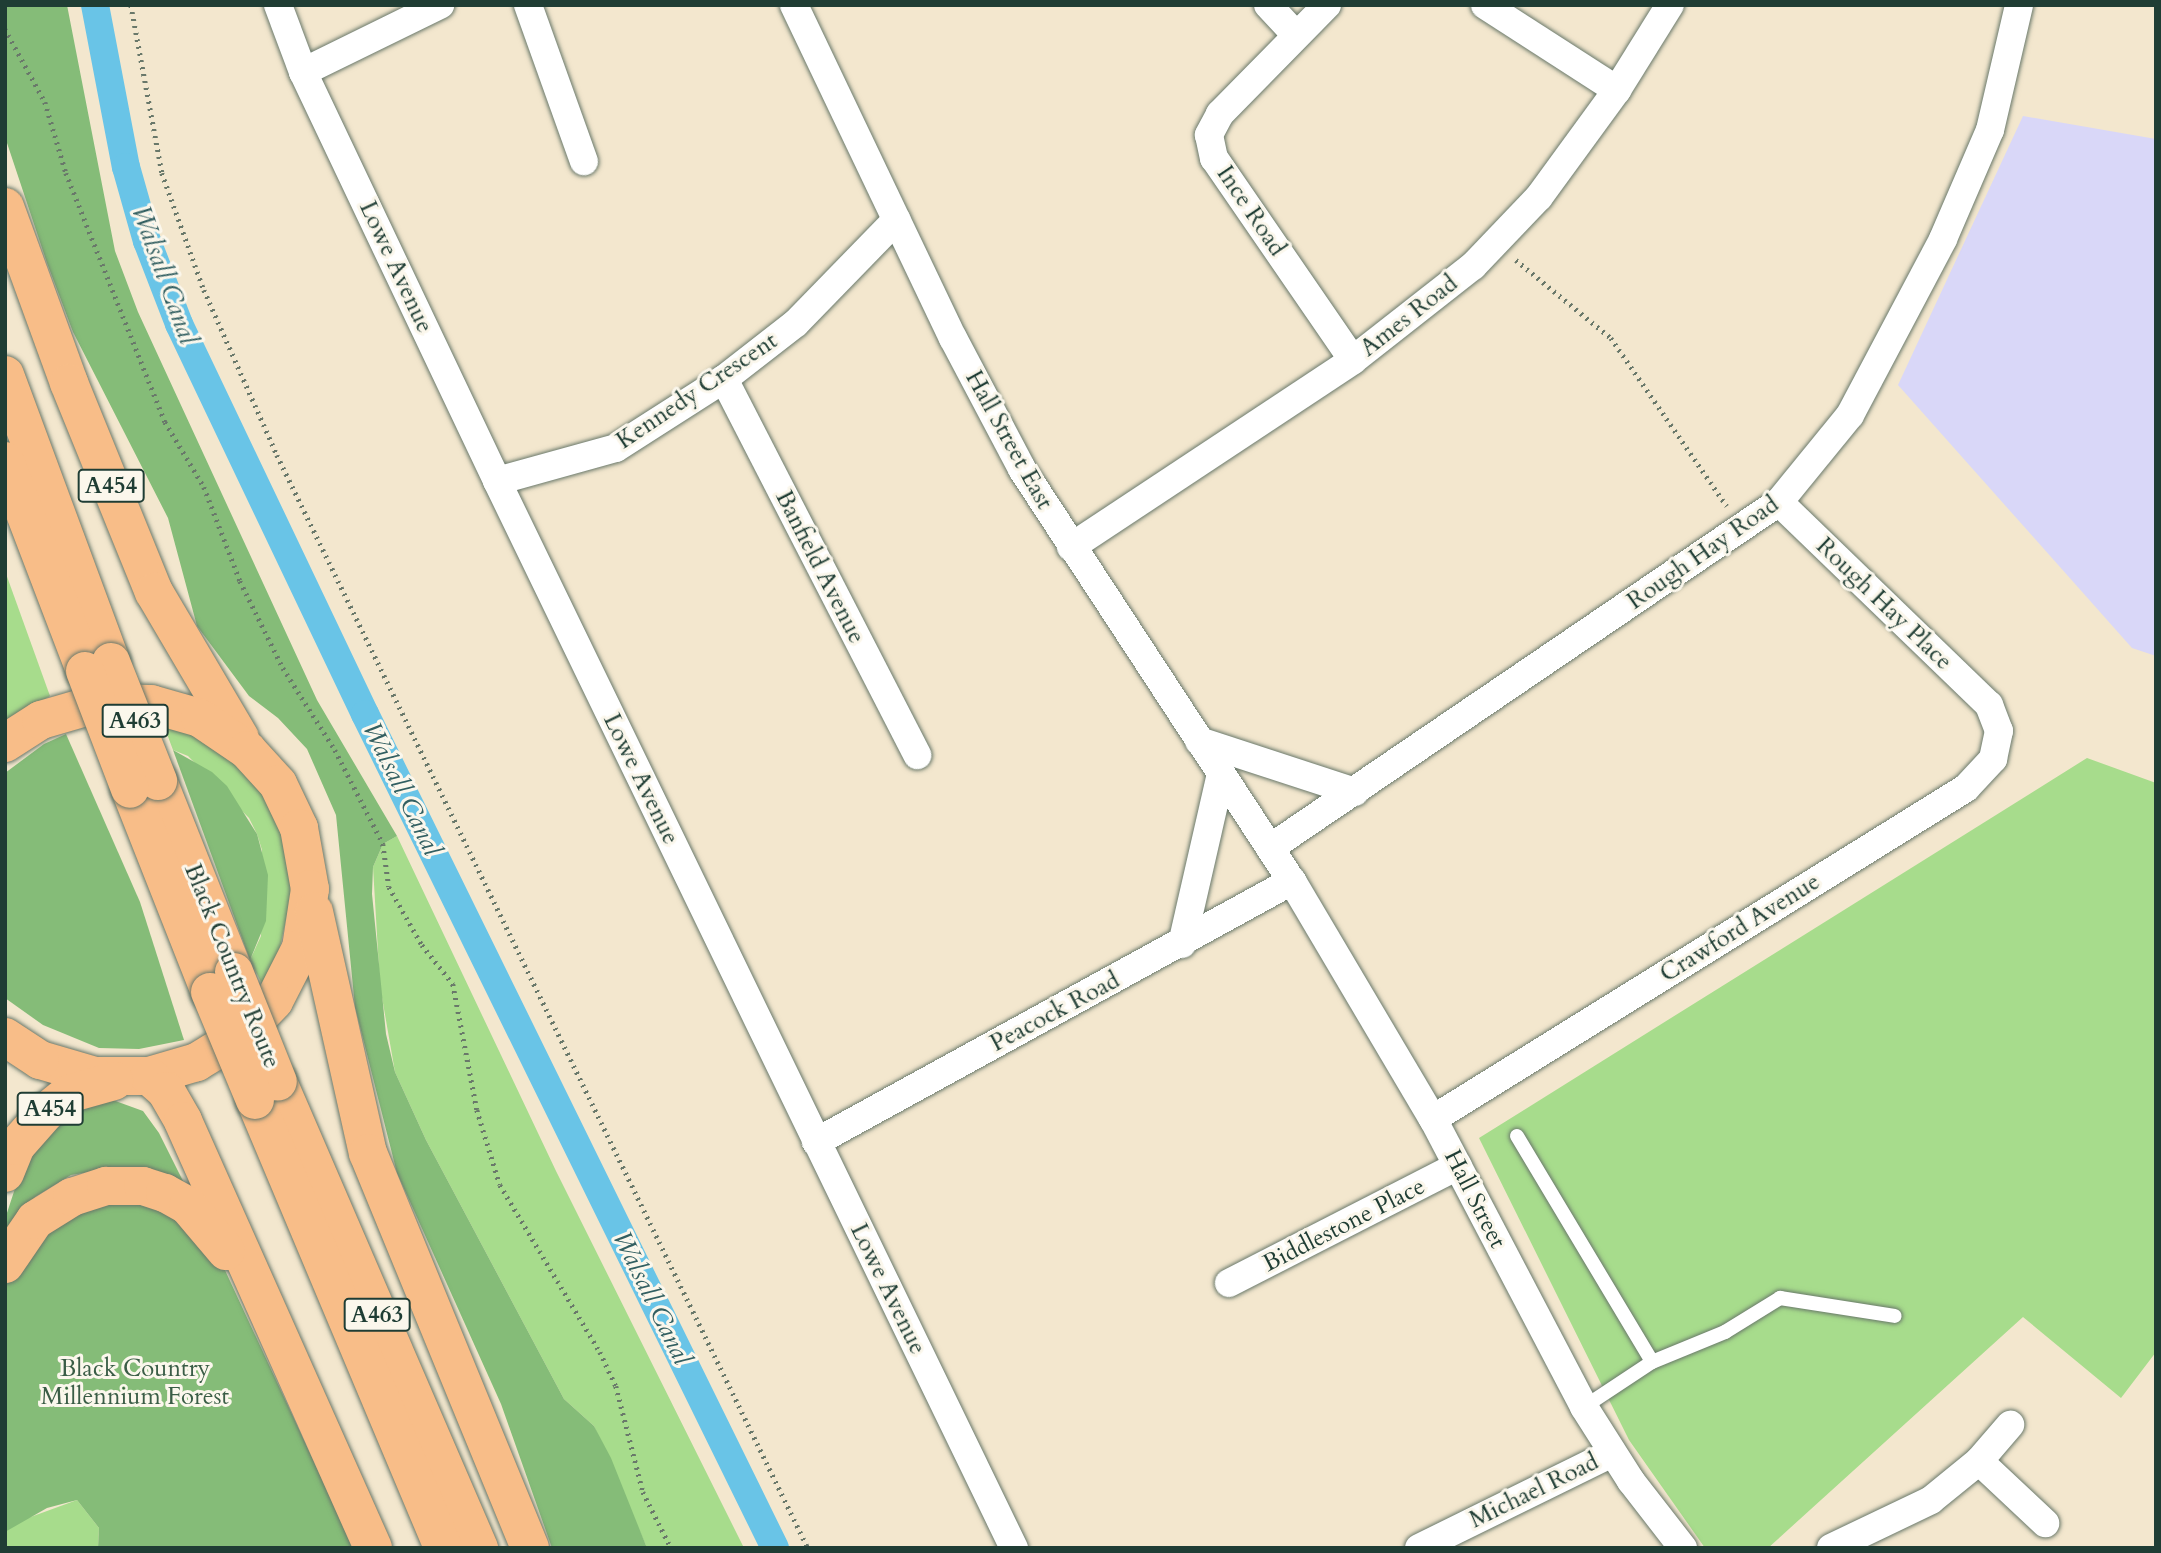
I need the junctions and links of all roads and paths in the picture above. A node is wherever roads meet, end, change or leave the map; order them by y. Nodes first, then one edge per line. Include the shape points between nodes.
1 (131, 5) edge
2 (278, 5) edge
3 (440, 5) edge
4 (528, 5) edge
5 (794, 5) edge
6 (1268, 5) edge
7 (1327, 5) edge
8 (1485, 5) edge
9 (1670, 5) edge
10 (2020, 5) edge
11 (5, 29) edge
12 (1296, 34) junction
13 (303, 72) junction
14 (1618, 90) junction
15 (584, 161) dead end
16 (5, 207) edge
17 (896, 220) junction
18 (1496, 244) junction
19 (1353, 360) junction
20 (5, 375) edge
21 (724, 379) junction
22 (5, 461) edge
23 (498, 481) junction
24 (1779, 502) junction
25 (1742, 528) junction
26 (1071, 547) junction
27 (98, 667) junction
28 (1989, 705) joint
29 (1199, 741) junction
30 (5, 743) edge
31 (247, 750) junction
32 (917, 755) dead end
33 (1221, 774) junction
34 (1355, 792) junction
35 (1270, 848) junction
36 (1292, 881) junction
37 (310, 889) junction
38 (1182, 944) junction
39 (5, 1037) edge
40 (136, 1077) junction
41 (266, 1091) junction
42 (1433, 1119) junction
43 (1517, 1136) dead end
44 (816, 1142) junction
45 (1458, 1166) junction
46 (5, 1173) edge
47 (5, 1264) edge
48 (1229, 1283) dead end
49 (1895, 1316) dead end
50 (273, 1328) junction
51 (1652, 1362) junction
52 (1584, 1408) junction
53 (2010, 1425) dead end
54 (1612, 1453) junction
55 (1979, 1461) junction
56 (2045, 1524) dead end
57 (1842, 1545) edge
58 (373, 1548) edge
59 (443, 1548) edge
60 (479, 1548) edge
61 (530, 1548) edge
62 (671, 1548) edge
63 (808, 1548) edge
64 (1014, 1548) edge
65 (1419, 1548) edge
66 (1683, 1548) edge

1 - 63 path via 162,173 204,290 277,455
2 - 13 street, Lowe Avenue
3 - 13 street
4 - 15 street
5 - 17 street, Hall Street East
6 - 12 street
7 - 12 street, Ince Road
8 - 14 street
9 - 14 street, Ames Road
10 - 24 street, Rough Hay Road via 1990,130 1943,239 1850,415
11 - 62 path via 45,102 66,173 165,422 204,487 240,581 284,668 335,750 383,844 389,887 422,945 453,984 477,1110 500,1185 600,1352 616,1386 643,1492
12 - 19 street, Ince Road via 1220,114 1209,135 1214,158
13 - 23 street, Lowe Avenue
14 - 18 street, Ames Road via 1539,197
16 - 31 highway, A454 via 69,383 154,592
17 - 21 street, Kennedy Crescent via 796,323
17 - 26 street, Hall Street East via 1022,469
18 - 19 street, Ames Road
18 - 25 path via 1611,338
19 - 26 street, Ames Road
20 - 27 highway, Black Country Route / A463
21 - 23 street, Kennedy Crescent via 616,448
21 - 32 street, Banfield Avenue
22 - 27 highway, Black Country Route / A463
23 - 44 street, Lowe Avenue
24 - 25 street, Rough Hay Road
24 - 28 street, Rough Hay Place
25 - 34 street, Rough Hay Road
26 - 29 street, Hall Street East
27 - 41 highway, Black Country Route / A463, bridge
28 - 42 street, Crawford Avenue via 1998,731 1993,759 1966,788
29 - 33 street, Hall Street East
29 - 34 street
30 - 31 highway via 63,711 121,702 180,711 220,729
31 - 37 highway via 292,809 306,854
33 - 35 street, Hall Street East
33 - 38 street
34 - 35 street, Rough Hay Road
35 - 36 street, Hall Street
36 - 38 street, Peacock Road
36 - 42 street, Hall Street
37 - 40 highway via 301,947 289,976 260,1017 218,1052
37 - 61 highway via 368,1153
38 - 44 street, Peacock Road
39 - 40 highway via 40,1060 70,1071
40 - 46 highway, A454 via 68,1094 16,1146
40 - 50 highway via 166,1091 183,1121
41 - 59 highway, Black Country Route / A463
41 - 60 highway, Black Country Route / A463
42 - 45 street, Hall Street
43 - 51 lane
44 - 64 street, Lowe Avenue
45 - 48 street, Biddlestone Place
45 - 52 street, Hall Street
47 - 50 highway via 36,1220 54,1206 106,1186 143,1186 188,1206 215,1233
49 - 51 lane via 1780,1298 1726,1332
50 - 58 highway
51 - 52 lane
52 - 54 street, Hall Street
53 - 55 street
54 - 65 street, Michael Road
54 - 66 street, Hall Street
55 - 56 street
55 - 57 street via 1931,1500

